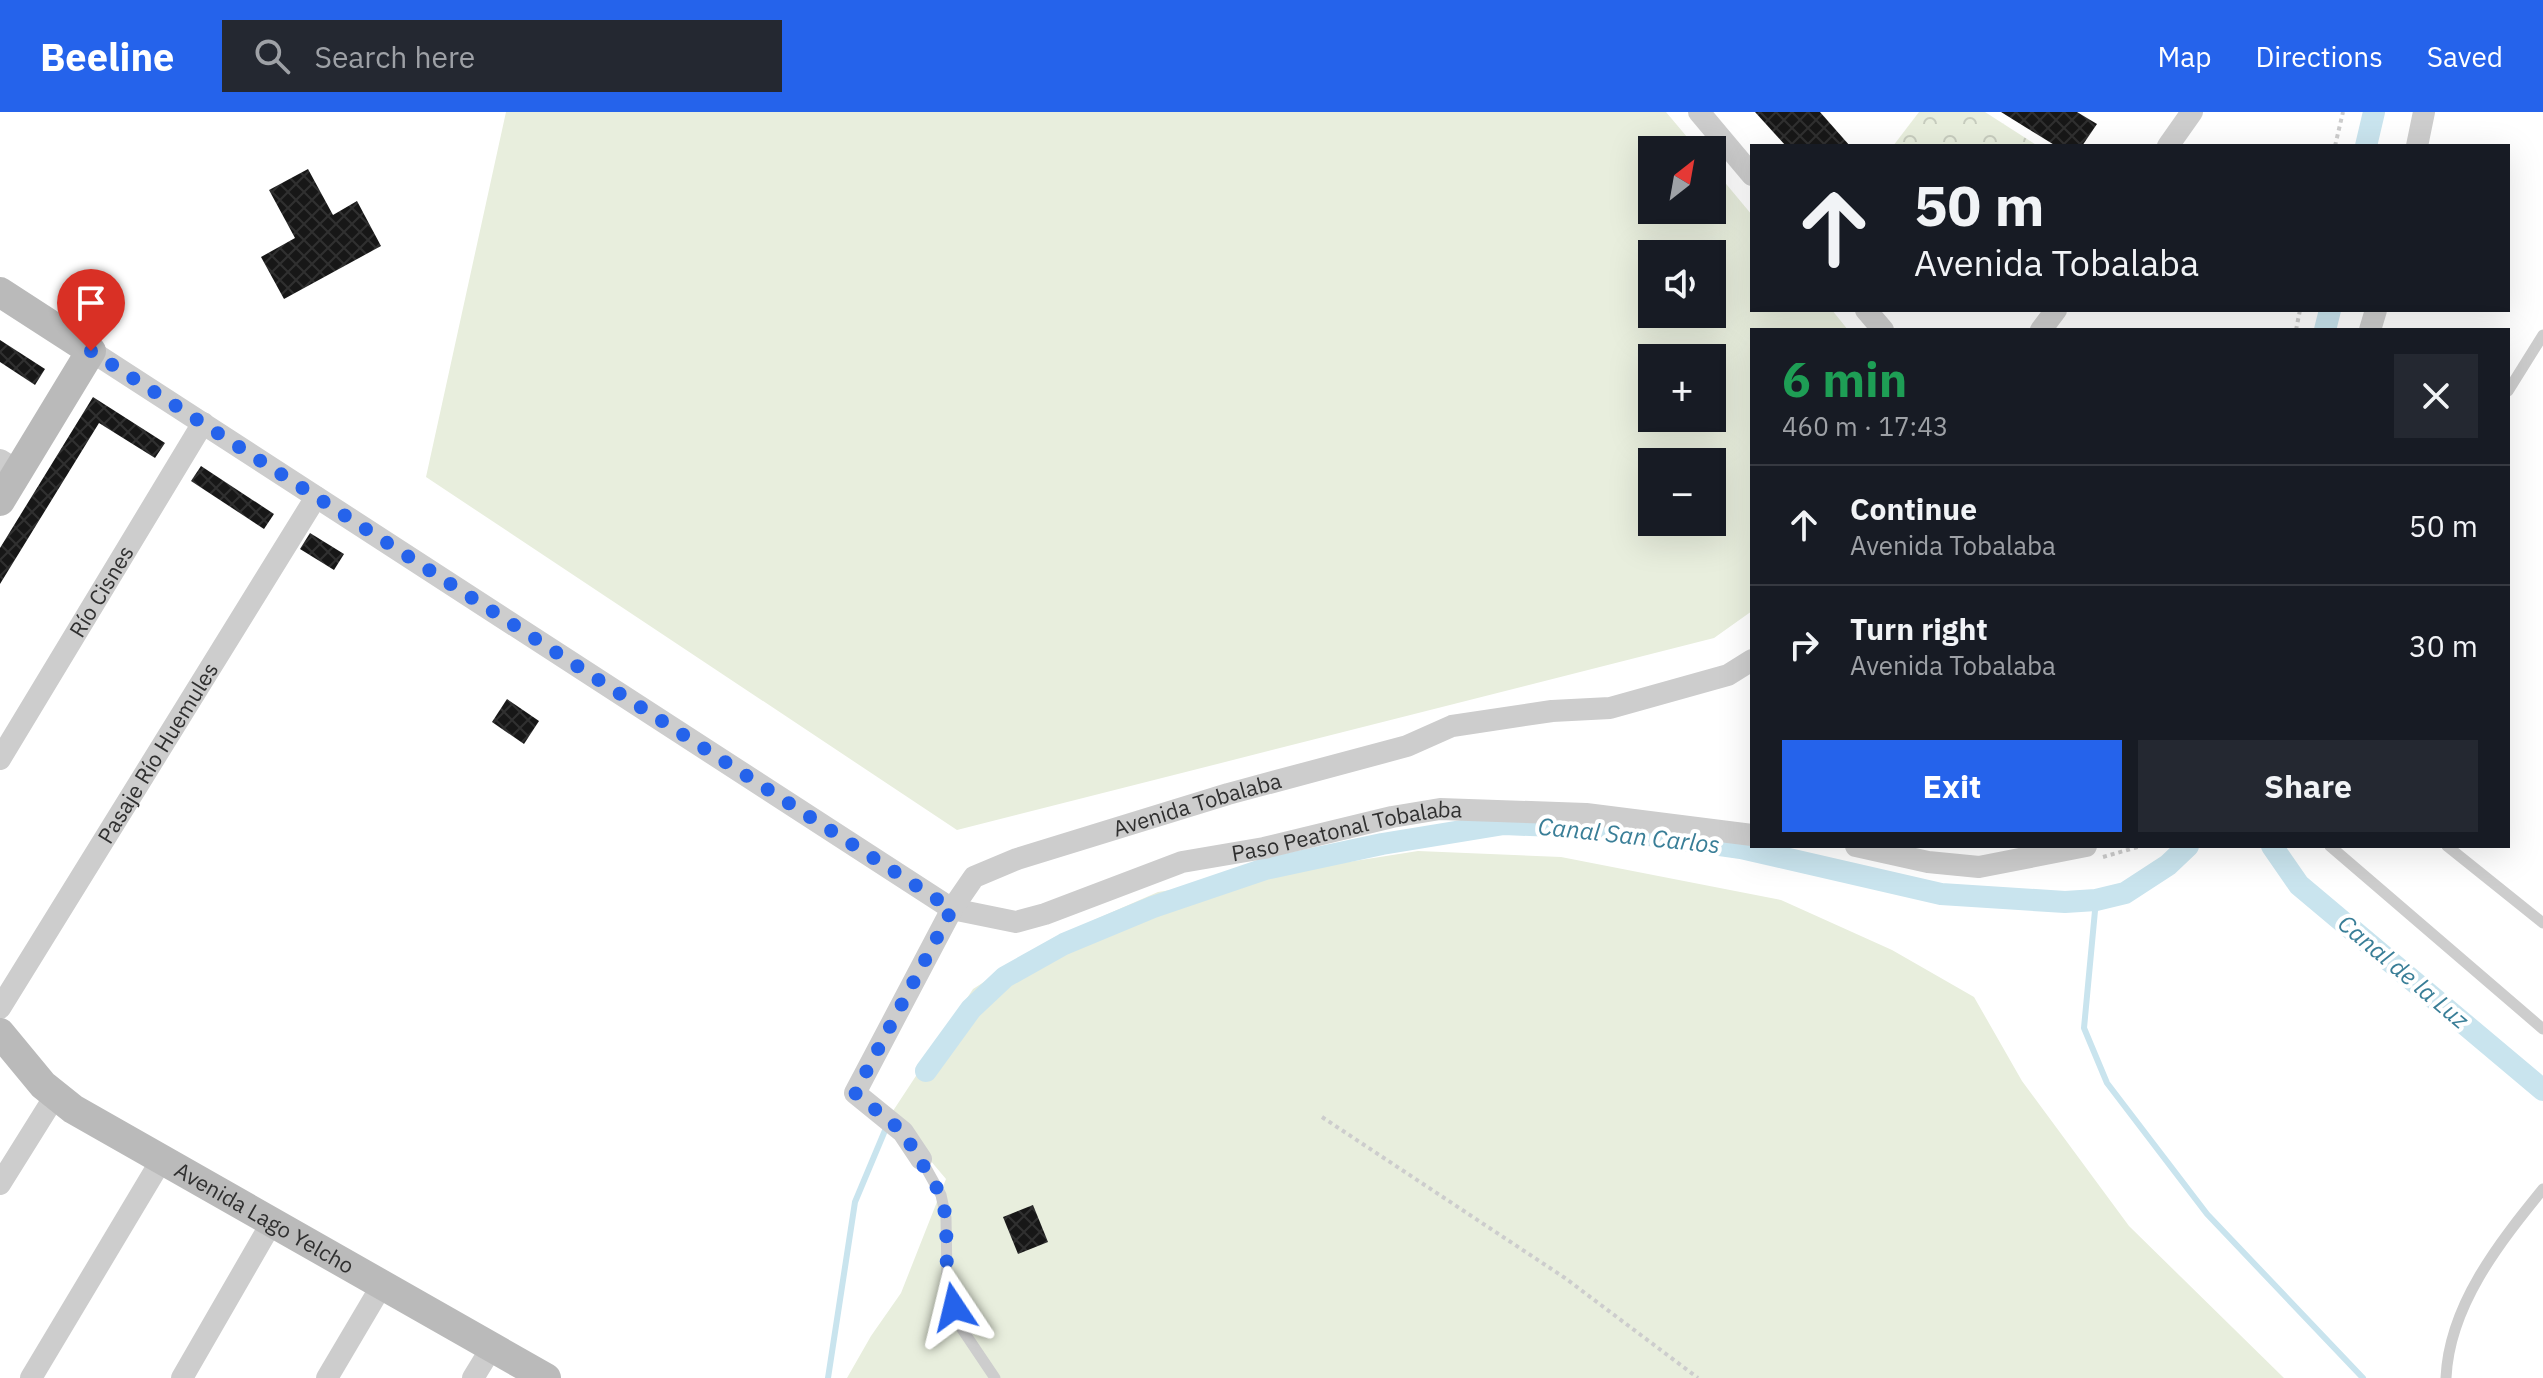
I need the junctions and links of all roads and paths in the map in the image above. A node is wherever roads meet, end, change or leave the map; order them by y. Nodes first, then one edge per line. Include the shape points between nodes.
1 (1699, 112) edge
2 (2192, 112) edge
3 (2343, 112) edge
4 (2424, 112) edge
5 (2169, 144) edge
6 (2335, 144) edge
7 (2417, 144) edge
8 (1750, 173) edge
9 (0, 292) edge
10 (1868, 312) edge
11 (1881, 328) edge
12 (2543, 335) edge
13 (91, 351) junction
14 (2510, 388) edge
15 (203, 423) junction
16 (9, 466) edge
17 (316, 497) junction
18 (0, 501) edge
19 (1750, 661) edge
20 (0, 759) edge
21 (1750, 835) edge
22 (1865, 848) edge
23 (2076, 848) edge
24 (2332, 848) edge
25 (2449, 848) edge
26 (952, 909) junction
27 (2543, 923) edge
28 (0, 1008) edge
29 (2543, 1029) edge
30 (0, 1033) edge
31 (55, 1096) junction
32 (1322, 1117) dead end
33 (162, 1159) junction
34 (921, 1159) joint
35 (0, 1184) edge
36 (2543, 1189) edge
37 (272, 1222) junction
38 (382, 1285) junction
39 (492, 1347) junction
40 (31, 1378) edge
41 (182, 1378) edge
42 (327, 1378) edge
43 (473, 1378) edge
44 (546, 1378) edge
45 (995, 1378) edge
46 (1698, 1378) edge
47 (2446, 1378) edge

1 - 8 street
2 - 5 street
3 - 6 path
4 - 7 street
9 - 13 street
10 - 11 street
12 - 14 lane
13 - 15 street
13 - 16 street
15 - 17 street
15 - 20 street, Río Cisnes
16 - 18 street
17 - 26 street
17 - 28 street, Pasaje Río Huemules
19 - 26 street, Avenida Tobalaba via 1728,675 1610,708 1452,726 1407,746 1047,849 974,877
21 - 26 street, Paso Peatonal Tobalaba via 1586,814 1440,809 1182,862 1016,922
22 - 23 street via 1979,867
24 - 29 lane
25 - 27 lane
26 - 34 street, Avenida Tobalaba via 855,1093 903,1132
30 - 31 street, Avenida Lago Yelcho
31 - 33 street, Avenida Lago Yelcho
31 - 35 street
32 - 46 path via 1565,1278
33 - 37 street, Avenida Lago Yelcho
33 - 40 street
34 - 45 lane via 941,1195 947,1277 958,1318
36 - 47 lane via 2505,1236 2462,1311
37 - 38 street, Avenida Lago Yelcho
37 - 41 street
38 - 39 street, Avenida Lago Yelcho
38 - 42 street
39 - 43 street
39 - 44 street, Avenida Lago Yelcho

